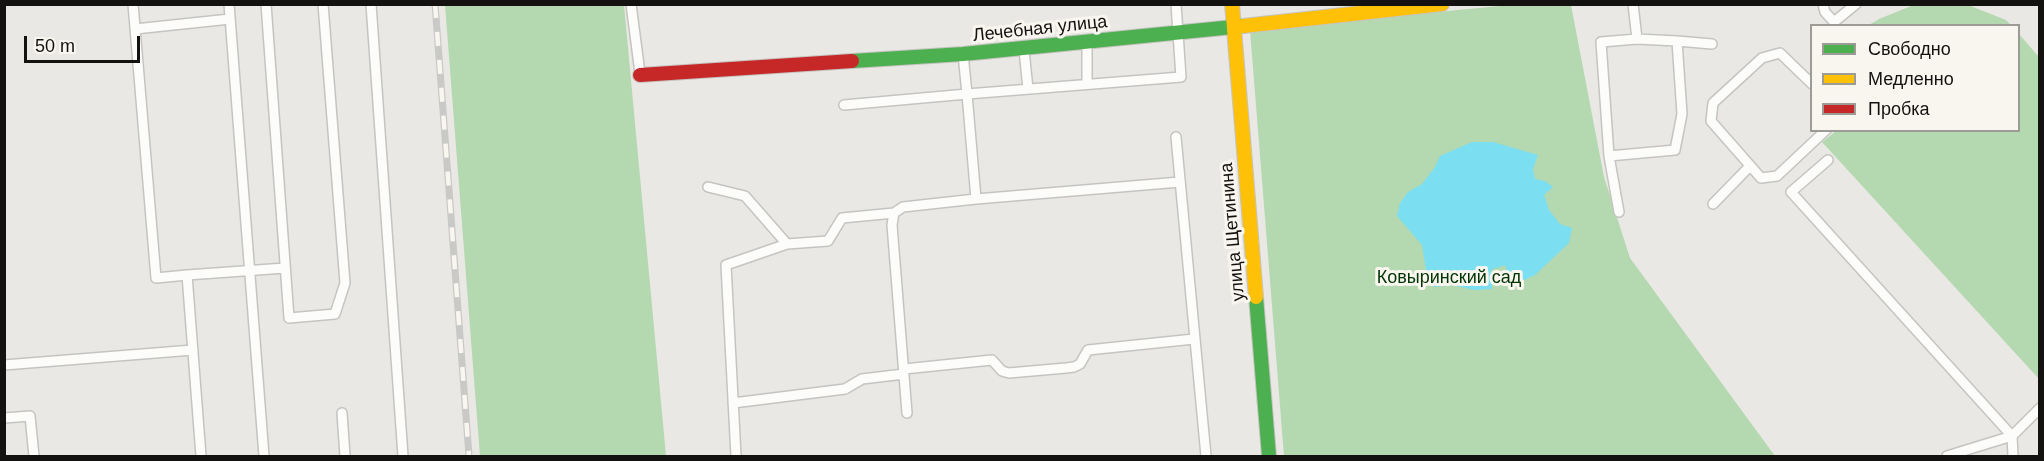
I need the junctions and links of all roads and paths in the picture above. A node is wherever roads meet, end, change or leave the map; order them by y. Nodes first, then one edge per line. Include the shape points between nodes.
1 (133, 4) edge
2 (229, 4) edge
3 (266, 4) edge
4 (323, 4) edge
5 (371, 4) edge
6 (632, 4) edge
7 (1176, 4) edge
8 (1232, 4) edge
9 (1442, 4) edge
10 (1633, 4) edge
11 (1823, 4) edge
12 (1856, 4) edge
13 (230, 19) junction
14 (1834, 24) edge
15 (1235, 27) junction
16 (135, 29) junction
17 (1179, 32) junction
18 (1637, 39) junction
19 (1677, 40) junction
20 (1087, 43) junction
21 (1712, 44) dead end
22 (1023, 48) junction
23 (963, 54) junction
24 (640, 75) joint
25 (1809, 80) edge
26 (1087, 84) junction
27 (1028, 89) junction
28 (967, 94) junction
29 (844, 105) dead end
30 (1824, 132) edge
31 (1176, 136) dead end
32 (1610, 156) junction
33 (1828, 160) dead end
34 (1750, 166) junction
35 (1180, 183) junction
36 (708, 187) dead end
37 (976, 199) junction
38 (1713, 204) dead end
39 (1619, 212) dead end
40 (894, 213) junction
41 (787, 244) junction
42 (285, 268) junction
43 (249, 271) junction
44 (187, 275) junction
45 (1194, 339) junction
46 (193, 350) junction
47 (4, 365) edge
48 (904, 371) junction
49 (733, 403) junction
50 (2040, 408) edge
51 (342, 413) dead end
52 (907, 413) dead end
53 (4, 418) edge
54 (2012, 436) junction
55 (34, 456) edge
56 (201, 456) edge
57 (264, 456) edge
58 (345, 456) edge
59 (403, 456) edge
60 (736, 456) edge
61 (1206, 456) edge
62 (1269, 456) edge
63 (1947, 456) edge
64 (2013, 456) edge

1 - 16 lane
2 - 13 lane
3 - 42 lane
4 - 42 lane via 345,283 335,314 288,318
5 - 59 lane
6 - 24 lane
7 - 17 lane
8 - 15 street, улица Щетинина
9 - 15 street, Лечебная улица
10 - 18 lane
11 - 14 lane
12 - 14 lane
13 - 16 lane
13 - 43 lane
15 - 17 street, Лечебная улица
15 - 62 street, улица Щетинина
16 - 44 lane via 156,278
17 - 20 street, Лечебная улица
17 - 26 lane via 1181,77
18 - 19 lane
18 - 32 lane via 1601,42
19 - 21 lane
19 - 32 lane via 1682,114 1675,150
20 - 22 street, Лечебная улица
20 - 26 lane
22 - 23 street, Лечебная улица
22 - 27 lane
23 - 24 street, Лечебная улица
23 - 28 lane
25 - 34 lane via 1780,53 1762,58 1713,104 1711,121
26 - 27 lane
27 - 28 lane
28 - 29 lane
28 - 37 lane
30 - 34 lane via 1777,176 1761,178
31 - 35 lane
32 - 39 lane
33 - 54 lane via 1791,192
34 - 38 lane
35 - 37 lane
35 - 45 lane
36 - 41 lane via 745,196
37 - 40 lane via 903,207
40 - 41 lane via 842,218 828,241
40 - 48 lane
41 - 49 lane via 726,265
42 - 43 lane
43 - 44 lane
43 - 57 lane
44 - 46 lane
45 - 48 lane via 1088,350 1080,364 1057,369 1009,373 992,360
45 - 61 lane
46 - 47 lane
46 - 56 lane
48 - 49 lane via 862,379 845,389
48 - 52 lane
49 - 60 lane
50 - 54 lane
51 - 58 lane
53 - 55 lane via 30,416
54 - 63 lane
54 - 64 lane

